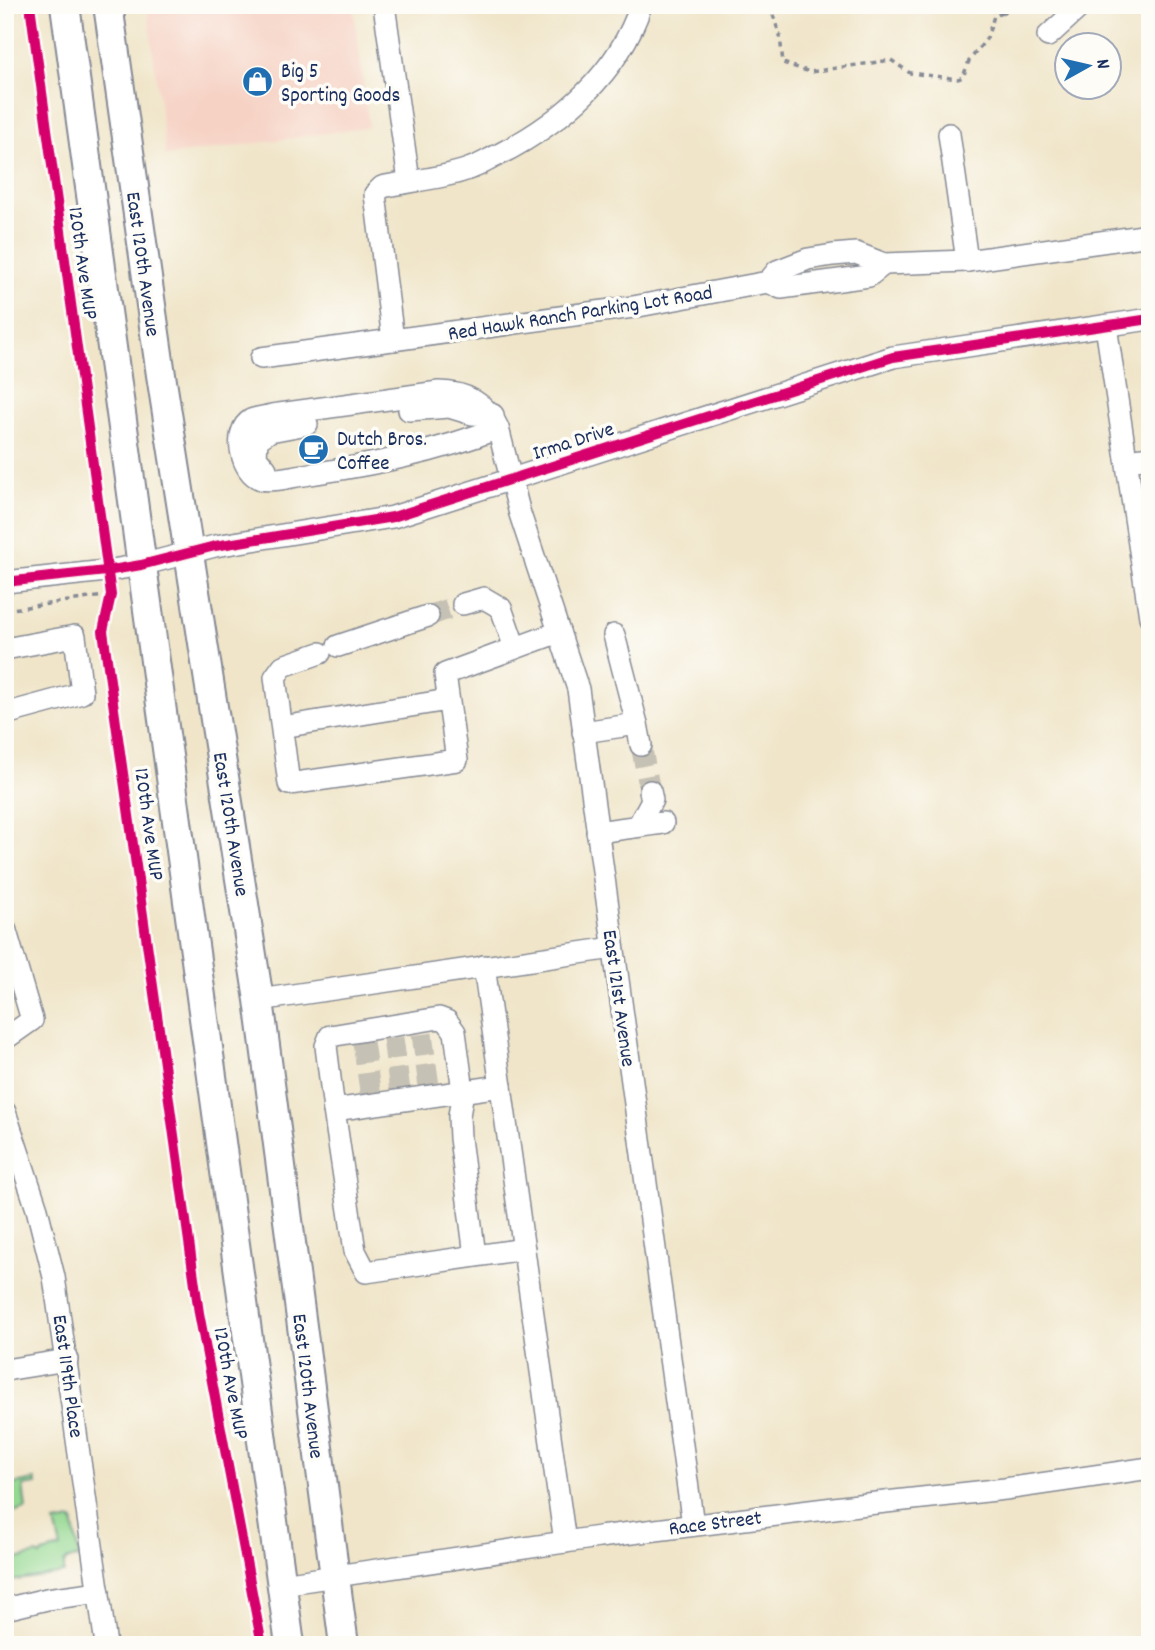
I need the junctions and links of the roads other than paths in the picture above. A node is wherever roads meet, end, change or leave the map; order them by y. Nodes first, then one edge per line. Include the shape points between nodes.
1 (65, 5) edge
2 (108, 5) edge
3 (384, 5) edge
4 (641, 5) edge
5 (1082, 5) edge
6 (1048, 36) dead end
7 (948, 134) dead end
8 (409, 181) junction
9 (1150, 235) edge
10 (967, 261) junction
11 (1150, 319) edge
12 (1107, 326) junction
13 (393, 340) junction
14 (261, 358) dead end
15 (495, 421) junction
16 (1150, 457) edge
17 (1127, 460) junction
18 (513, 480) junction
19 (190, 551) junction
20 (141, 565) junction
21 (1147, 577) edge
22 (5, 582) edge
23 (463, 604) tunnel mouth
24 (429, 617) tunnel mouth
25 (1150, 617) edge
26 (559, 632) junction
27 (614, 635) dead end
28 (515, 648) junction
29 (5, 649) edge
30 (449, 700) junction
31 (5, 714) edge
32 (637, 724) junction
33 (282, 727) junction
34 (583, 732) junction
35 (641, 745) tunnel mouth
36 (650, 792) tunnel mouth
37 (663, 823) dead end
38 (638, 826) junction
39 (597, 832) junction
40 (5, 928) edge
41 (613, 948) junction
42 (484, 966) junction
43 (259, 1000) junction
44 (5, 1040) edge
45 (501, 1086) junction
46 (463, 1091) junction
47 (334, 1110) junction
48 (5, 1113) edge
49 (524, 1249) junction
50 (475, 1256) junction
51 (67, 1360) junction
52 (5, 1370) edge
53 (1150, 1468) edge
54 (693, 1525) junction
55 (565, 1542) junction
56 (334, 1577) junction
57 (282, 1584) junction
58 (99, 1592) junction
59 (5, 1609) edge
60 (106, 1645) edge
61 (290, 1645) edge
62 (344, 1645) edge

1 - 20 main road, East 120th Avenue
2 - 19 main road, East 120th Avenue
3 - 8 street
4 - 8 street via 617,55 584,96 532,137 471,169
5 - 6 street
7 - 10 street
8 - 13 street via 382,187 375,194
9 - 10 street, Red Hawk Ranch Parking Lot Road
10 - 13 street, Red Hawk Ranch Parking Lot Road via 884,264 856,253 832,255 777,271 768,282 633,307
11 - 12 street, Irma Drive
12 - 17 street
12 - 18 street, Irma Drive via 893,357
13 - 14 street, Red Hawk Ranch Parking Lot Road
15 - 15 street via 470,397 439,391 272,415 250,420 242,430 243,460 252,474 262,479 378,463 444,448
15 - 18 street, East 121st Avenue
16 - 17 street
17 - 21 street
18 - 19 street, Irma Drive via 393,517
18 - 26 street, East 121st Avenue
19 - 20 street, Irma Drive
19 - 43 main road, East 120th Avenue
20 - 22 street, Irma Drive
20 - 57 main road, East 120th Avenue
21 - 25 street
23 - 28 street via 484,598 501,608
24 - 33 street via 283,666 275,677
26 - 28 street
26 - 34 street, East 121st Avenue via 578,688
27 - 32 street
28 - 30 street via 444,674
29 - 31 street via 75,636 82,693
30 - 33 street
30 - 33 street via 457,760 289,785
32 - 34 street
32 - 35 street
34 - 39 street, East 121st Avenue
36 - 38 street via 652,800
37 - 38 street
38 - 39 street
39 - 41 street, East 121st Avenue
40 - 44 street via 32,1020
41 - 42 street
41 - 54 street, East 121st Avenue
42 - 43 street
42 - 45 street
43 - 56 main road, East 120th Avenue
45 - 46 street
45 - 49 street
46 - 47 street via 430,1091
46 - 47 street via 455,1031 439,1018 421,1028 362,1036 335,1034 327,1040
46 - 50 street via 460,1138
47 - 50 street via 355,1251 366,1272
48 - 51 street, East 119th Place via 47,1245
49 - 50 street
49 - 55 street
51 - 52 street
51 - 58 street, East 119th Place
53 - 54 street, Race Street
54 - 55 street, Race Street
55 - 56 street, Race Street
56 - 57 street, Race Street
56 - 62 main road, East 120th Avenue
57 - 61 main road, East 120th Avenue
58 - 59 street
58 - 60 street, East 119th Place

